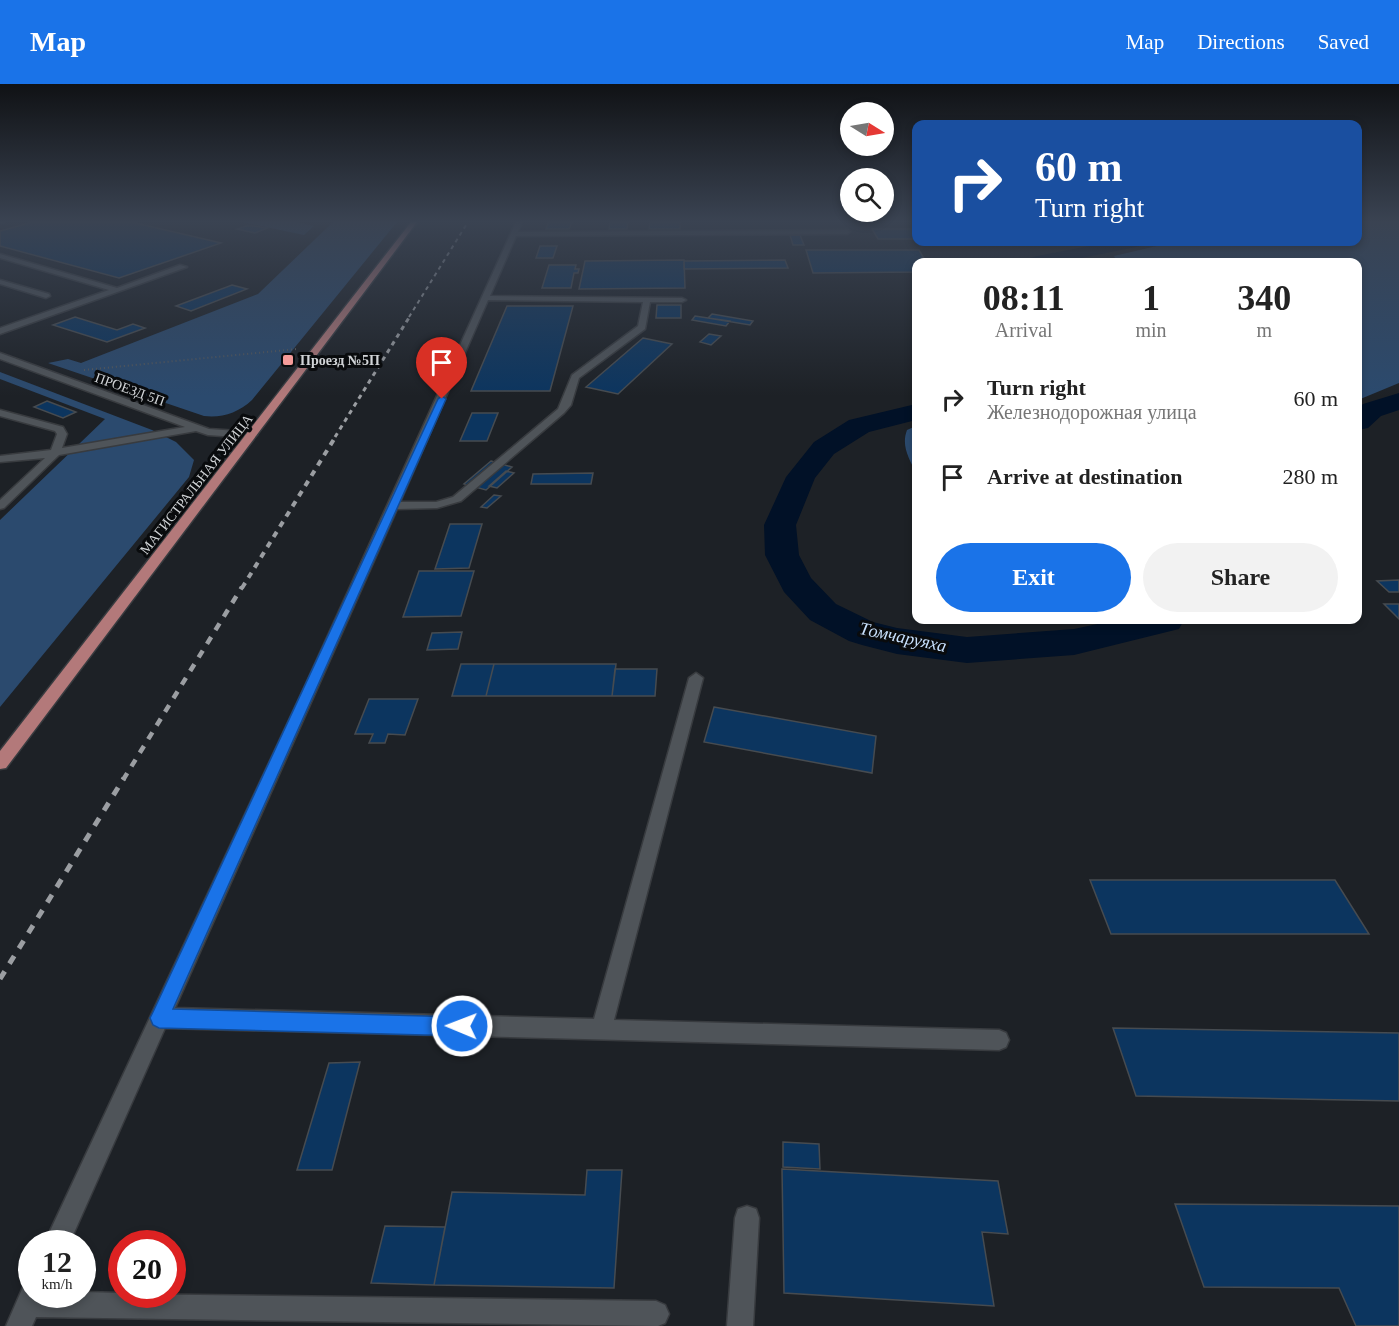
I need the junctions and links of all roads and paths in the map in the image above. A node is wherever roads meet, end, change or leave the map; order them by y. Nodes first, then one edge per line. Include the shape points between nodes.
1 (82, 280) edge
2 (146, 280) edge
3 (370, 280) edge
4 (495, 280) edge
5 (0, 282) edge
6 (117, 290) junction
7 (46, 296) dead end
8 (487, 298) junction
9 (647, 299) junction
10 (682, 300) dead end
11 (0, 331) edge
12 (300, 346) dead end
13 (0, 356) edge
14 (48, 374) junction
15 (0, 413) edge
16 (196, 428) junction
17 (252, 435) junction
18 (55, 454) junction
19 (0, 459) edge
20 (0, 506) edge
21 (393, 506) junction
22 (696, 678) dead end
23 (0, 763) edge
24 (159, 1018) junction
25 (602, 1030) junction
26 (999, 1040) dead end
27 (747, 1218) dead end
28 (62, 1230) edge
29 (27, 1308) edge
30 (656, 1314) dead end
31 (740, 1326) edge

1 - 6 street
2 - 6 street
3 - 17 main road, МАГИСТРАЛЬНАЯ УЛИЦА
4 - 8 street
5 - 7 street
6 - 11 street
8 - 9 street
8 - 21 street
9 - 10 street
9 - 21 street via 642,327 575,377 561,411 466,493 437,505
12 - 14 path via 296,350
13 - 14 street, ПРОЕЗД 5П
14 - 16 street, ПРОЕЗД 5П
15 - 18 street via 59,429 62,434
16 - 17 street, ПРОЕЗД 5П via 224,435
16 - 18 street
17 - 23 main road, МАГИСТРАЛЬНАЯ УЛИЦА
18 - 19 street
18 - 20 street
21 - 24 street
22 - 25 street
24 - 25 street
24 - 28 street
25 - 26 street
27 - 31 street
29 - 30 street

